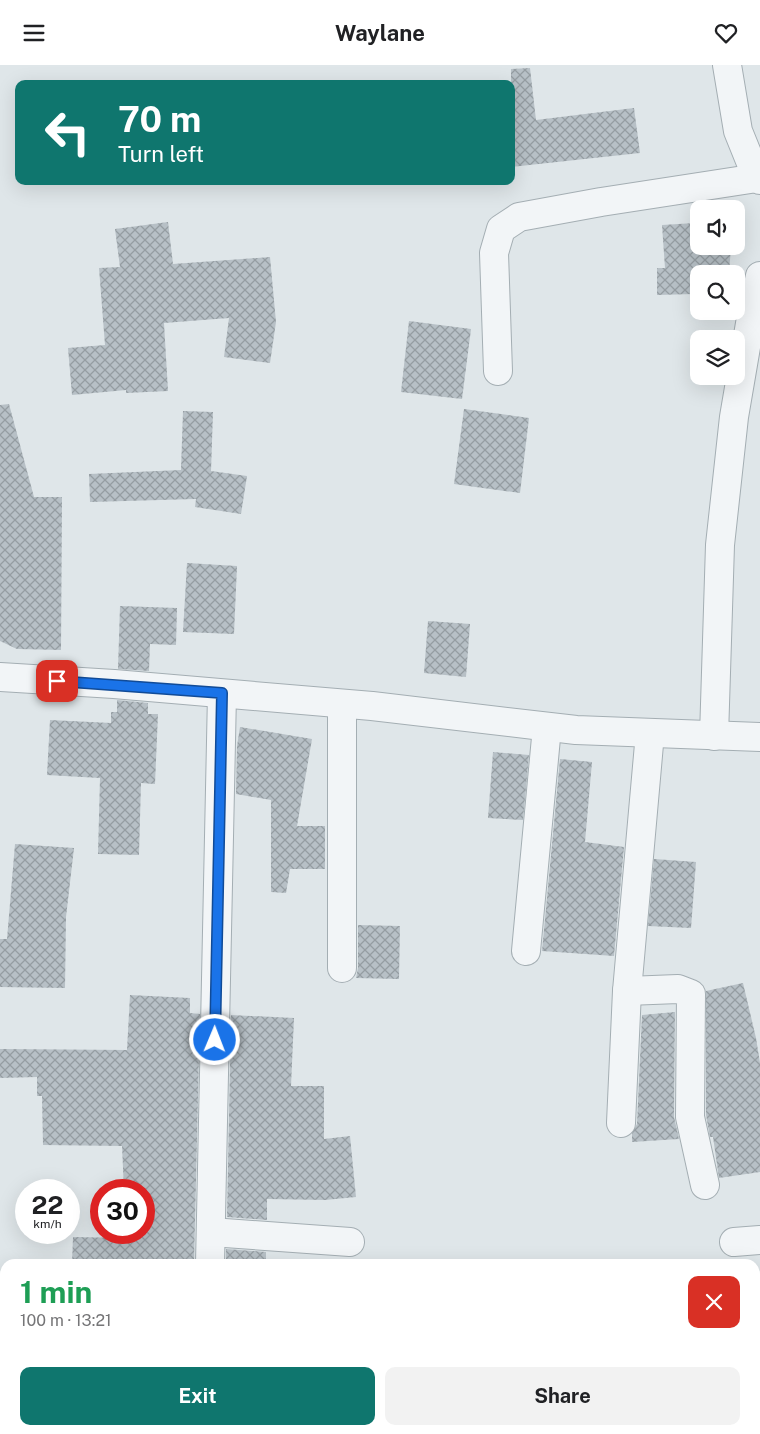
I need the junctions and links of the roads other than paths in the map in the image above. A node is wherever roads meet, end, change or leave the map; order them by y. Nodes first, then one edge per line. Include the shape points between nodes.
1 (727, 65) edge
2 (759, 179) edge
3 (760, 276) edge
4 (498, 371) dead end
5 (0, 677) edge
6 (222, 693) junction
7 (342, 704) junction
8 (547, 727) junction
9 (650, 733) junction
10 (714, 736) junction
11 (760, 737) edge
12 (526, 951) dead end
13 (342, 968) dead end
14 (627, 991) junction
15 (621, 1123) dead end
16 (704, 1185) dead end
17 (211, 1232) junction
18 (350, 1242) dead end
19 (210, 1259) edge

1 - 2 street via 738,131
2 - 4 street via 518,217 501,229 494,253
3 - 10 street via 734,417 720,545
5 - 6 street
6 - 7 street
6 - 17 street
7 - 8 street
7 - 13 street
8 - 9 street
8 - 12 street
9 - 10 street
9 - 14 street
10 - 11 street
14 - 15 street
14 - 16 street via 678,989 691,994 690,1117
17 - 18 street
17 - 19 street

